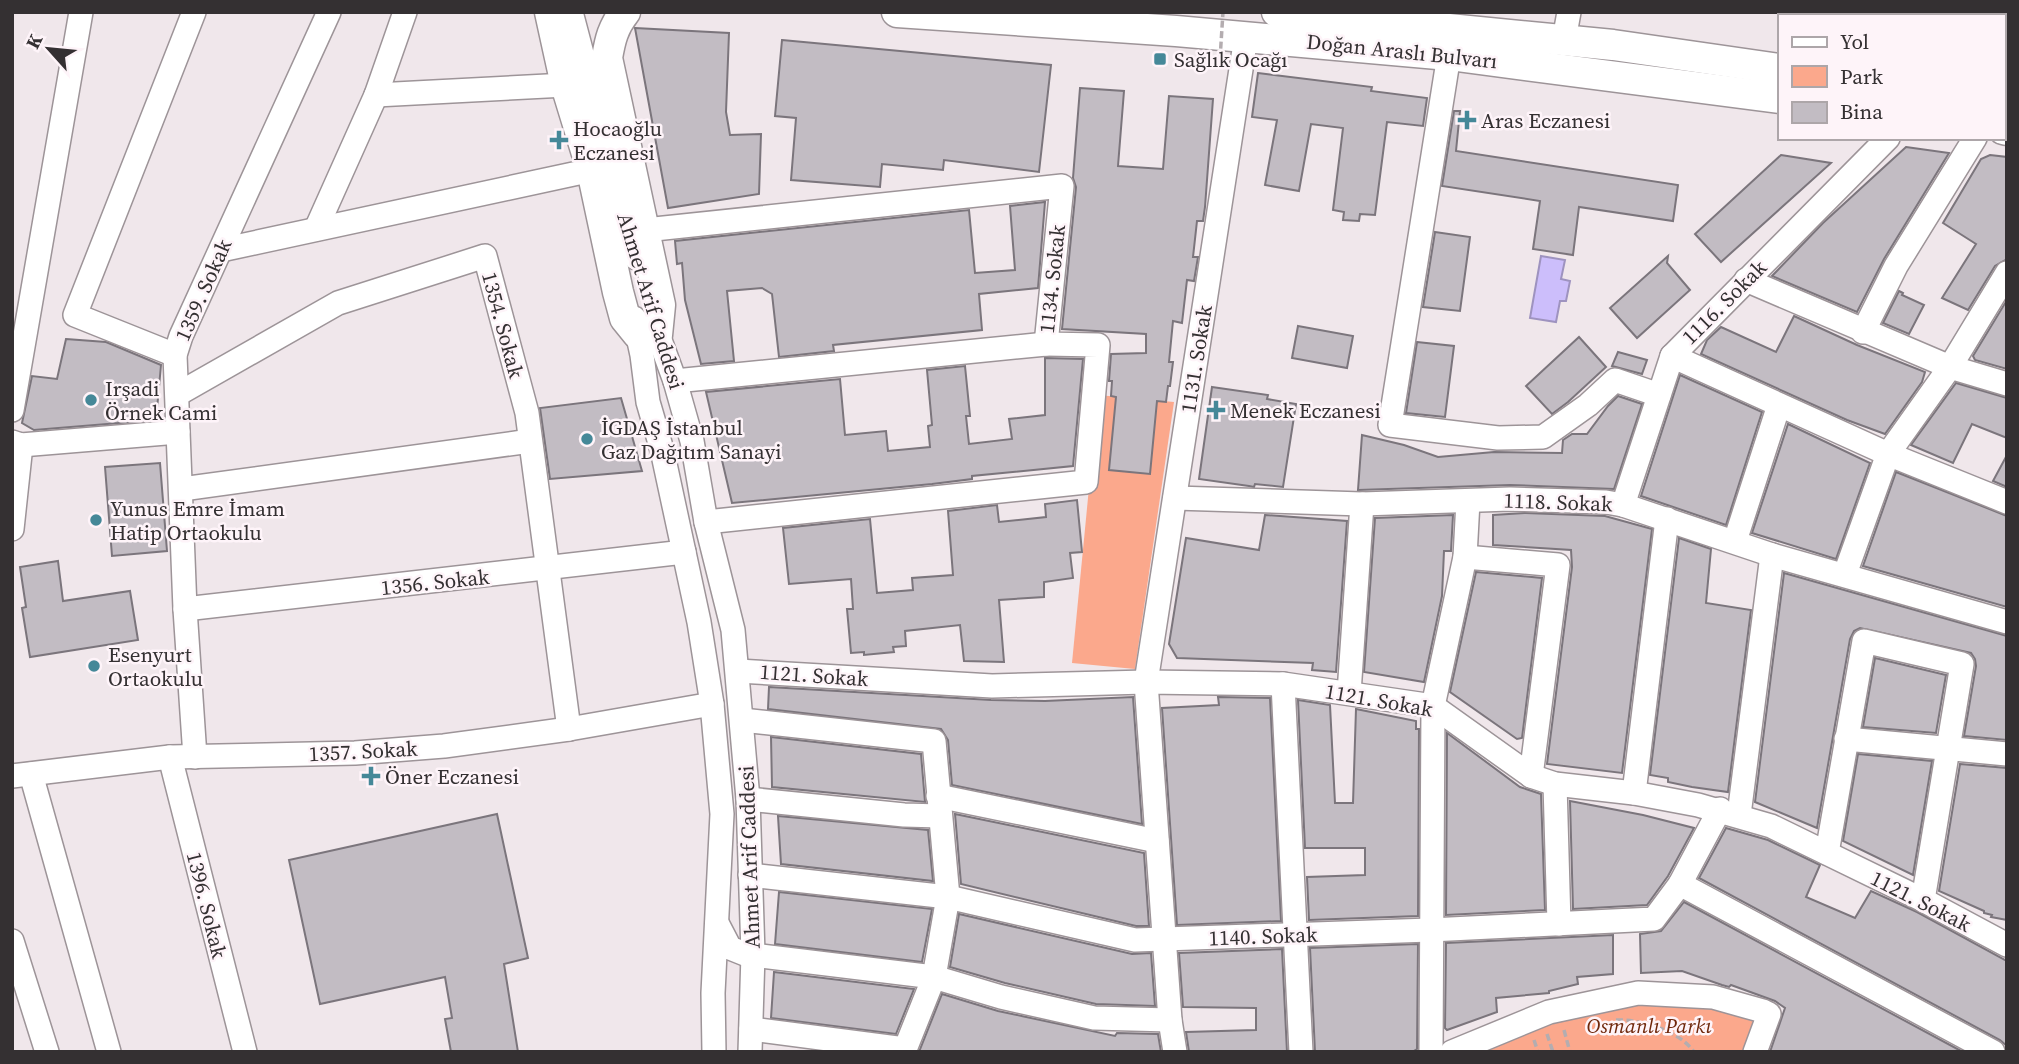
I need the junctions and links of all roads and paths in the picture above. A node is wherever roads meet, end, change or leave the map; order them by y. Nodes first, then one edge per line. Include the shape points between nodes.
1 (81, 12) edge
2 (194, 12) edge
3 (329, 12) edge
4 (405, 12) edge
5 (550, 12) edge
6 (571, 12) edge
7 (625, 12) edge
8 (897, 12) edge
9 (1223, 12) edge
10 (1278, 12) edge
11 (561, 13) edge
12 (1566, 26) edge
13 (1246, 37) junction
14 (1449, 55) junction
15 (1220, 59) dead end
16 (1778, 69) edge
17 (566, 85) junction
18 (376, 95) junction
19 (1778, 98) edge
20 (1886, 140) edge
21 (1974, 140) edge
22 (592, 170) junction
23 (316, 229) junction
24 (645, 230) junction
25 (221, 250) junction
26 (2007, 273) edge
27 (1746, 279) junction
28 (1863, 332) junction
29 (648, 334) junction
30 (1046, 344) junction
31 (175, 355) junction
32 (1672, 356) junction
33 (1950, 367) junction
34 (676, 381) junction
35 (2007, 384) edge
36 (177, 394) junction
37 (1659, 395) junction
38 (1779, 405) junction
39 (12, 410) edge
40 (178, 432) junction
41 (530, 441) junction
42 (692, 441) junction
43 (17, 444) edge
44 (662, 450) junction
45 (1888, 454) junction
46 (182, 489) junction
47 (1175, 498) junction
48 (1468, 501) junction
49 (2007, 502) edge
50 (1363, 504) junction
51 (1623, 505) junction
52 (1668, 519) junction
53 (706, 522) junction
54 (12, 529) edge
55 (1735, 541) junction
56 (684, 552) junction
57 (1772, 555) junction
58 (1465, 557) junction
59 (548, 569) junction
60 (1844, 574) junction
61 (185, 609) junction
62 (2007, 622) edge
63 (738, 671) junction
64 (1146, 682) junction
65 (1283, 684) junction
66 (1349, 693) junction
67 (712, 704) junction
68 (1433, 706) junction
69 (742, 720) junction
70 (569, 729) junction
71 (1846, 739) junction
72 (1948, 748) junction
73 (2007, 754) edge
74 (170, 757) junction
75 (195, 757) junction
76 (22, 775) edge
77 (1531, 776) junction
78 (1555, 783) junction
79 (1634, 793) junction
80 (748, 799) junction
81 (939, 806) junction
82 (1729, 813) junction
83 (1157, 841) junction
84 (1827, 853) junction
85 (750, 875) junction
86 (1680, 884) junction
87 (948, 897) junction
88 (1923, 900) junction
89 (717, 923) junction
90 (1559, 924) junction
91 (1430, 930) junction
92 (1295, 934) junction
93 (1165, 940) junction
94 (12, 941) edge
95 (2007, 946) edge
96 (753, 954) junction
97 (934, 977) junction
98 (1170, 1020) junction
99 (1606, 1021) dead end
100 (1574, 1027) dead end
101 (751, 1029) junction
102 (1564, 1030) junction
103 (1547, 1034) junction
104 (1533, 1038) junction
105 (1523, 1042) dead end
106 (905, 1051) edge
107 (47, 1052) edge
108 (109, 1052) edge
109 (244, 1052) edge
110 (714, 1052) edge
111 (750, 1052) edge
112 (1175, 1052) edge
113 (1301, 1052) edge
114 (1431, 1052) edge
115 (1452, 1052) edge
116 (1538, 1052) edge
117 (1553, 1052) edge
118 (1570, 1052) edge
119 (1694, 1052) edge
120 (1755, 1052) edge
121 (1993, 1052) edge

1 - 39 street
2 - 31 street via 75,316
3 - 25 street, 1359. Sokak
4 - 18 street
5 - 17 main road
6 - 29 street, Ahmet Arif Caddesi via 648,306
7 - 24 main road via 610,37 607,58
8 - 13 main road, Doğan Araslı Bulvarı
9 - 15 path, bridge
10 - 12 main road, Doğan Araslı Bulvarı
11 - 29 street, Ahmet Arif Caddesi
12 - 16 main road, Doğan Araslı Bulvarı
13 - 14 main road, Doğan Araslı Bulvarı
13 - 47 street, 1131. Sokak
14 - 19 main road, Doğan Araslı Bulvarı
14 - 37 street via 1390,425 1499,438 1543,437 1615,380
17 - 18 street
17 - 22 main road
18 - 23 street
20 - 27 street, 1116. Sokak
21 - 28 street via 1896,266
22 - 23 street
22 - 29 main road via 625,318
23 - 25 street
24 - 29 main road via 660,305
24 - 30 street, 1134. Sokak via 1062,186
25 - 31 street, 1359. Sokak
26 - 33 street
27 - 28 street
27 - 32 street, 1116. Sokak
28 - 33 street
29 - 34 street, Ahmet Arif Caddesi
29 - 44 street, Ahmet Arif Caddesi via 648,402
30 - 34 street
30 - 53 street, 1134. Sokak via 1098,345 1086,482
31 - 36 street, 1359. Sokak
32 - 37 street, 1116. Sokak
32 - 38 street
33 - 35 street
33 - 45 street
34 - 42 street, Ahmet Arif Caddesi
36 - 40 street, 1359. Sokak
36 - 41 street, 1354. Sokak via 338,303 485,257 527,413
37 - 51 street, 1116. Sokak
38 - 45 street
38 - 55 street
40 - 43 street
40 - 46 street, 1359. Sokak
41 - 46 street
41 - 59 street, 1354. Sokak
42 - 44 street via 685,430 675,429 662,436
42 - 53 street, Ahmet Arif Caddesi
43 - 54 street
44 - 56 street, Ahmet Arif Caddesi
45 - 49 street
45 - 60 street
46 - 61 street, 1359. Sokak
47 - 50 street, 1118. Sokak
47 - 64 street, 1131. Sokak
48 - 50 street, 1118. Sokak
48 - 51 street, 1118. Sokak
48 - 58 street
50 - 66 street
51 - 52 street, 1118. Sokak
52 - 55 street, 1118. Sokak
52 - 79 street
53 - 63 street, Ahmet Arif Caddesi via 733,630
55 - 57 street, 1118. Sokak
56 - 59 street, 1356. Sokak
56 - 67 street, Ahmet Arif Caddesi
57 - 60 street, 1118. Sokak
57 - 82 street
58 - 68 street
58 - 77 street via 1558,565
59 - 61 street, 1356. Sokak
59 - 70 street, 1354. Sokak
60 - 62 street, 1118. Sokak
61 - 75 street, 1359. Sokak
63 - 64 street, 1121. Sokak via 992,686
63 - 69 street, Ahmet Arif Caddesi
64 - 65 street, 1121. Sokak
64 - 83 street, 1131. Sokak
65 - 66 street, 1121. Sokak
65 - 92 street
66 - 68 street, 1121. Sokak
67 - 70 street, 1357. Sokak
67 - 89 street, Ahmet Arif Caddesi via 722,814
68 - 77 street, 1121. Sokak
68 - 91 street
69 - 80 street, Ahmet Arif Caddesi
69 - 81 street via 933,741
70 - 75 street, 1357. Sokak via 355,753
71 - 72 street
71 - 72 street via 1864,641 1962,664
71 - 84 street
72 - 73 street
72 - 88 street
74 - 75 street, 1357. Sokak
74 - 76 street, 1357. Sokak
74 - 109 street, 1396. Sokak
76 - 108 street
77 - 78 street, 1121. Sokak
78 - 79 street, 1121. Sokak
78 - 90 street
79 - 82 street, 1121. Sokak
80 - 81 street via 904,815
80 - 85 street, Ahmet Arif Caddesi
81 - 83 street
81 - 87 street
82 - 84 street, 1121. Sokak via 1771,826
82 - 86 street, 1140. Sokak
83 - 93 street, 1131. Sokak
84 - 88 street, 1121. Sokak
85 - 87 street, 1140. Sokak
85 - 96 street, Ahmet Arif Caddesi
86 - 90 street, 1140. Sokak via 1654,919
86 - 121 street
87 - 93 street, 1140. Sokak via 1135,940
87 - 97 street
88 - 95 street, 1121. Sokak
89 - 96 street via 730,948
89 - 110 street, Ahmet Arif Caddesi
90 - 91 street, 1140. Sokak
91 - 92 street, 1140. Sokak
91 - 114 street
92 - 93 street, 1140. Sokak
92 - 113 street
93 - 98 street, 1131. Sokak
94 - 107 street
96 - 97 street
96 - 101 street, Ahmet Arif Caddesi
97 - 98 street via 1094,1018
97 - 106 street
98 - 112 street, 1131. Sokak
99 - 119 path via 1636,1019 1688,1042
100 - 102 path
101 - 106 street
101 - 111 street, Ahmet Arif Caddesi
102 - 103 path
102 - 118 path
103 - 104 path
103 - 117 path
104 - 105 path
104 - 116 path
115 - 120 street via 1549,1012 1638,993 1713,997 1769,1014

